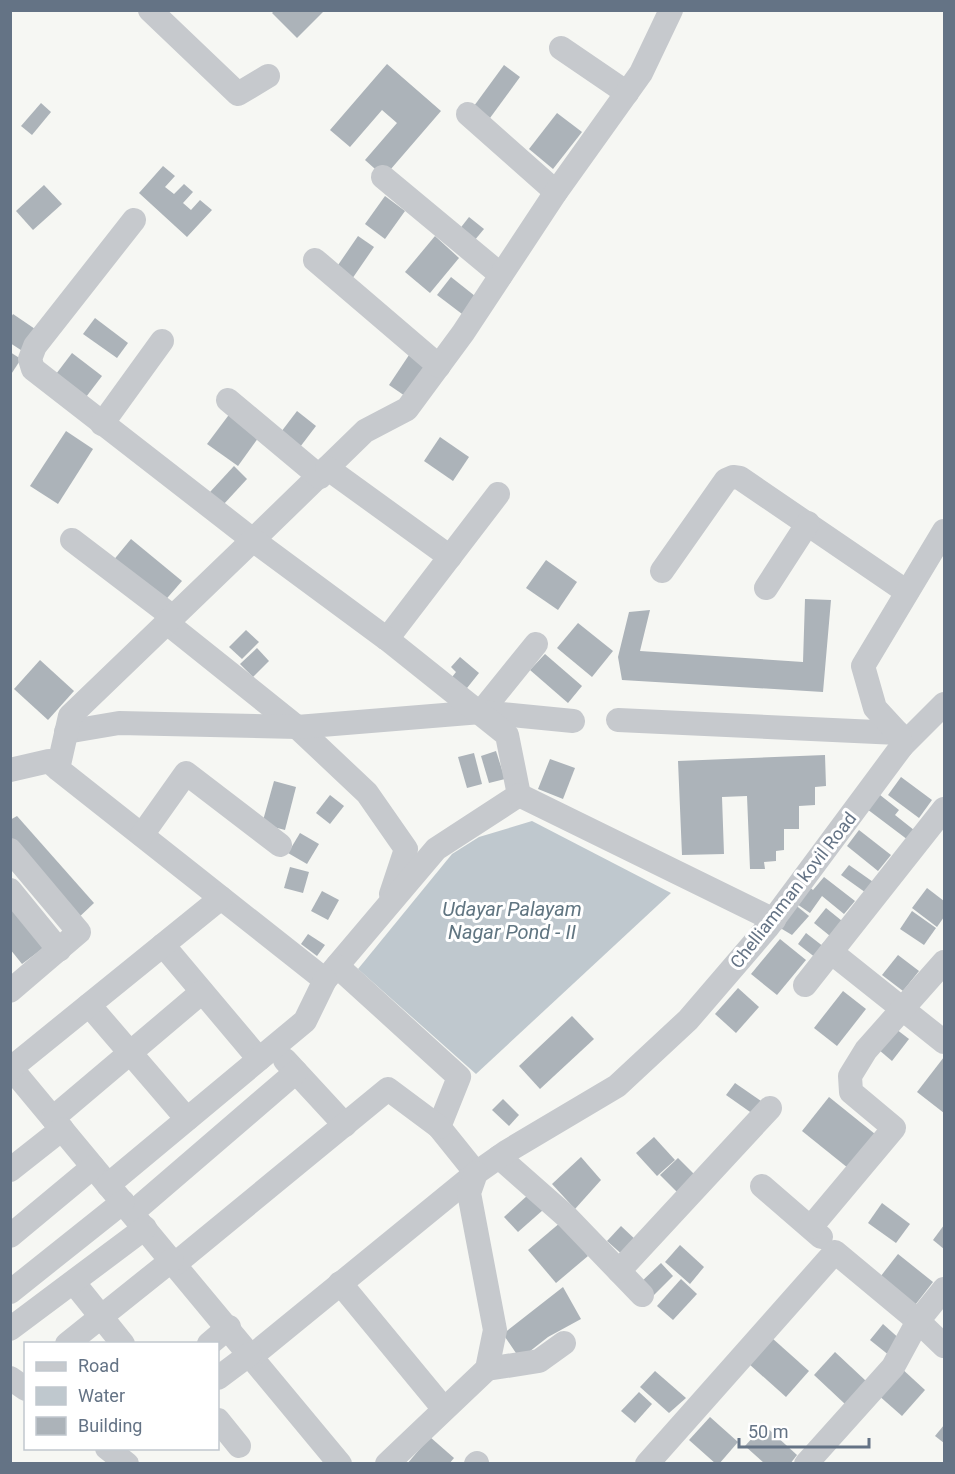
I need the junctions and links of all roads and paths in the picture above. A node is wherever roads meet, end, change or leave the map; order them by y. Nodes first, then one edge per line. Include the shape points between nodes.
1 (150, 10) edge
2 (670, 10) edge
3 (561, 48) dead end
4 (268, 76) dead end
5 (627, 93) junction
6 (468, 114) dead end
7 (383, 177) dead end
8 (556, 192) junction
9 (134, 220) dead end
10 (315, 260) dead end
11 (501, 275) junction
12 (162, 341) dead end
13 (439, 366) junction
14 (228, 400) dead end
15 (102, 424) junction
16 (323, 472) junction
17 (498, 494) dead end
18 (808, 523) junction
19 (945, 531) edge
20 (72, 540) dead end
21 (253, 540) junction
22 (450, 557) junction
23 (662, 571) dead end
24 (766, 588) dead end
25 (907, 592) junction
26 (170, 620) junction
27 (387, 639) junction
28 (536, 644) dead end
29 (945, 704) edge
30 (481, 712) junction
31 (618, 720) dead end
32 (573, 721) dead end
33 (297, 727) junction
34 (66, 732) junction
35 (900, 739) junction
36 (58, 769) junction
37 (10, 770) edge
38 (519, 795) junction
39 (945, 809) edge
40 (142, 835) junction
41 (280, 845) dead end
42 (10, 850) edge
43 (10, 890) edge
44 (221, 898) junction
45 (386, 908) junction
46 (774, 920) junction
47 (163, 945) junction
48 (59, 950) junction
49 (831, 952) junction
50 (945, 962) edge
51 (331, 973) junction
52 (13, 985) edge
53 (805, 985) dead end
54 (202, 992) junction
55 (88, 1005) junction
56 (904, 1009) junction
57 (945, 1042) edge
58 (266, 1053) junction
59 (131, 1054) junction
60 (11, 1069) edge
61 (296, 1072) junction
62 (770, 1108) dead end
63 (187, 1119) junction
64 (57, 1124) junction
65 (345, 1125) junction
66 (439, 1127) junction
67 (499, 1157) junction
68 (10, 1170) edge
69 (476, 1173) junction
70 (762, 1186) dead end
71 (120, 1199) junction
72 (811, 1227) junction
73 (10, 1236) edge
74 (835, 1252) junction
75 (173, 1262) junction
76 (619, 1271) junction
77 (74, 1283) junction
78 (340, 1283) junction
79 (945, 1289) edge
80 (10, 1292) edge
81 (642, 1295) dead end
82 (101, 1317) junction
83 (918, 1320) junction
84 (229, 1327) junction
85 (10, 1329) edge
86 (70, 1342) edge
87 (121, 1342) edge
88 (211, 1342) edge
89 (564, 1343) dead end
90 (945, 1346) edge
91 (251, 1355) junction
92 (487, 1369) junction
93 (219, 1377) edge
94 (10, 1378) edge
95 (24, 1388) edge
96 (444, 1408) junction
97 (219, 1421) edge
98 (239, 1446) dead end
99 (108, 1450) edge
100 (127, 1464) edge
101 (340, 1464) edge
102 (387, 1464) edge
103 (647, 1464) edge
104 (806, 1464) edge

1 - 4 street via 238,94
2 - 5 street via 641,73
3 - 5 street
5 - 8 street
6 - 8 street
7 - 11 street
8 - 11 street
9 - 15 street via 35,346 30,359 39,376
10 - 13 street
11 - 13 street
12 - 15 street
13 - 16 street via 407,409 365,431
14 - 16 street
15 - 21 street
16 - 21 street
16 - 22 street
17 - 22 street
18 - 23 street via 733,477 726,480
18 - 24 street
18 - 25 street
19 - 25 street
20 - 26 street
21 - 26 street
21 - 27 street
22 - 27 street
25 - 35 street via 863,666 875,708
26 - 33 street
26 - 34 street via 70,716
27 - 30 street
28 - 30 street
29 - 35 street, Chelliamman kovil Road
30 - 32 street
30 - 33 street
30 - 38 street via 507,735
31 - 35 street
33 - 34 street via 119,723
33 - 45 street via 367,793 406,849
34 - 36 street
35 - 46 street, Chelliamman kovil Road
36 - 37 street via 49,762
36 - 40 street
38 - 45 street via 436,849
38 - 46 street
39 - 49 street
40 - 41 street via 186,773
40 - 44 street
42 - 48 street via 79,932
43 - 48 street
44 - 47 street
44 - 51 street
45 - 51 street
46 - 67 street, Chelliamman kovil Road via 688,1020 616,1086
47 - 54 street
47 - 55 street
48 - 52 street
49 - 53 street
49 - 56 street
50 - 56 street
51 - 58 street via 305,1021
51 - 66 street via 459,1077
54 - 58 street
54 - 59 street
55 - 59 street
55 - 60 street
56 - 57 street
56 - 72 street via 866,1050 850,1076 851,1092 894,1128
58 - 61 street
58 - 63 street
59 - 63 street
59 - 64 street
60 - 64 street
61 - 65 street
61 - 71 street
62 - 76 street
63 - 71 street
64 - 68 street
64 - 71 street
65 - 66 street via 388,1089
65 - 75 street
66 - 69 street
67 - 69 street, Chelliamman kovil Road
67 - 76 street via 567,1217
69 - 78 street, Chelliamman kovil Road
69 - 92 street via 469,1193 495,1330
70 - 72 street
71 - 73 street
71 - 75 street
71 - 77 street
71 - 80 street
72 - 74 street
74 - 83 street
74 - 103 street
75 - 82 street
75 - 84 street
76 - 81 street
77 - 82 street
77 - 85 street
78 - 91 street, Chelliamman kovil Road
78 - 96 street
79 - 83 street
82 - 86 street
82 - 87 street
83 - 90 street
83 - 104 street via 893,1367
84 - 88 street
84 - 91 street
89 - 92 street via 539,1361
91 - 93 street, Chelliamman kovil Road
91 - 101 street
92 - 96 street
94 - 95 street
96 - 102 street
97 - 98 street
99 - 100 street

